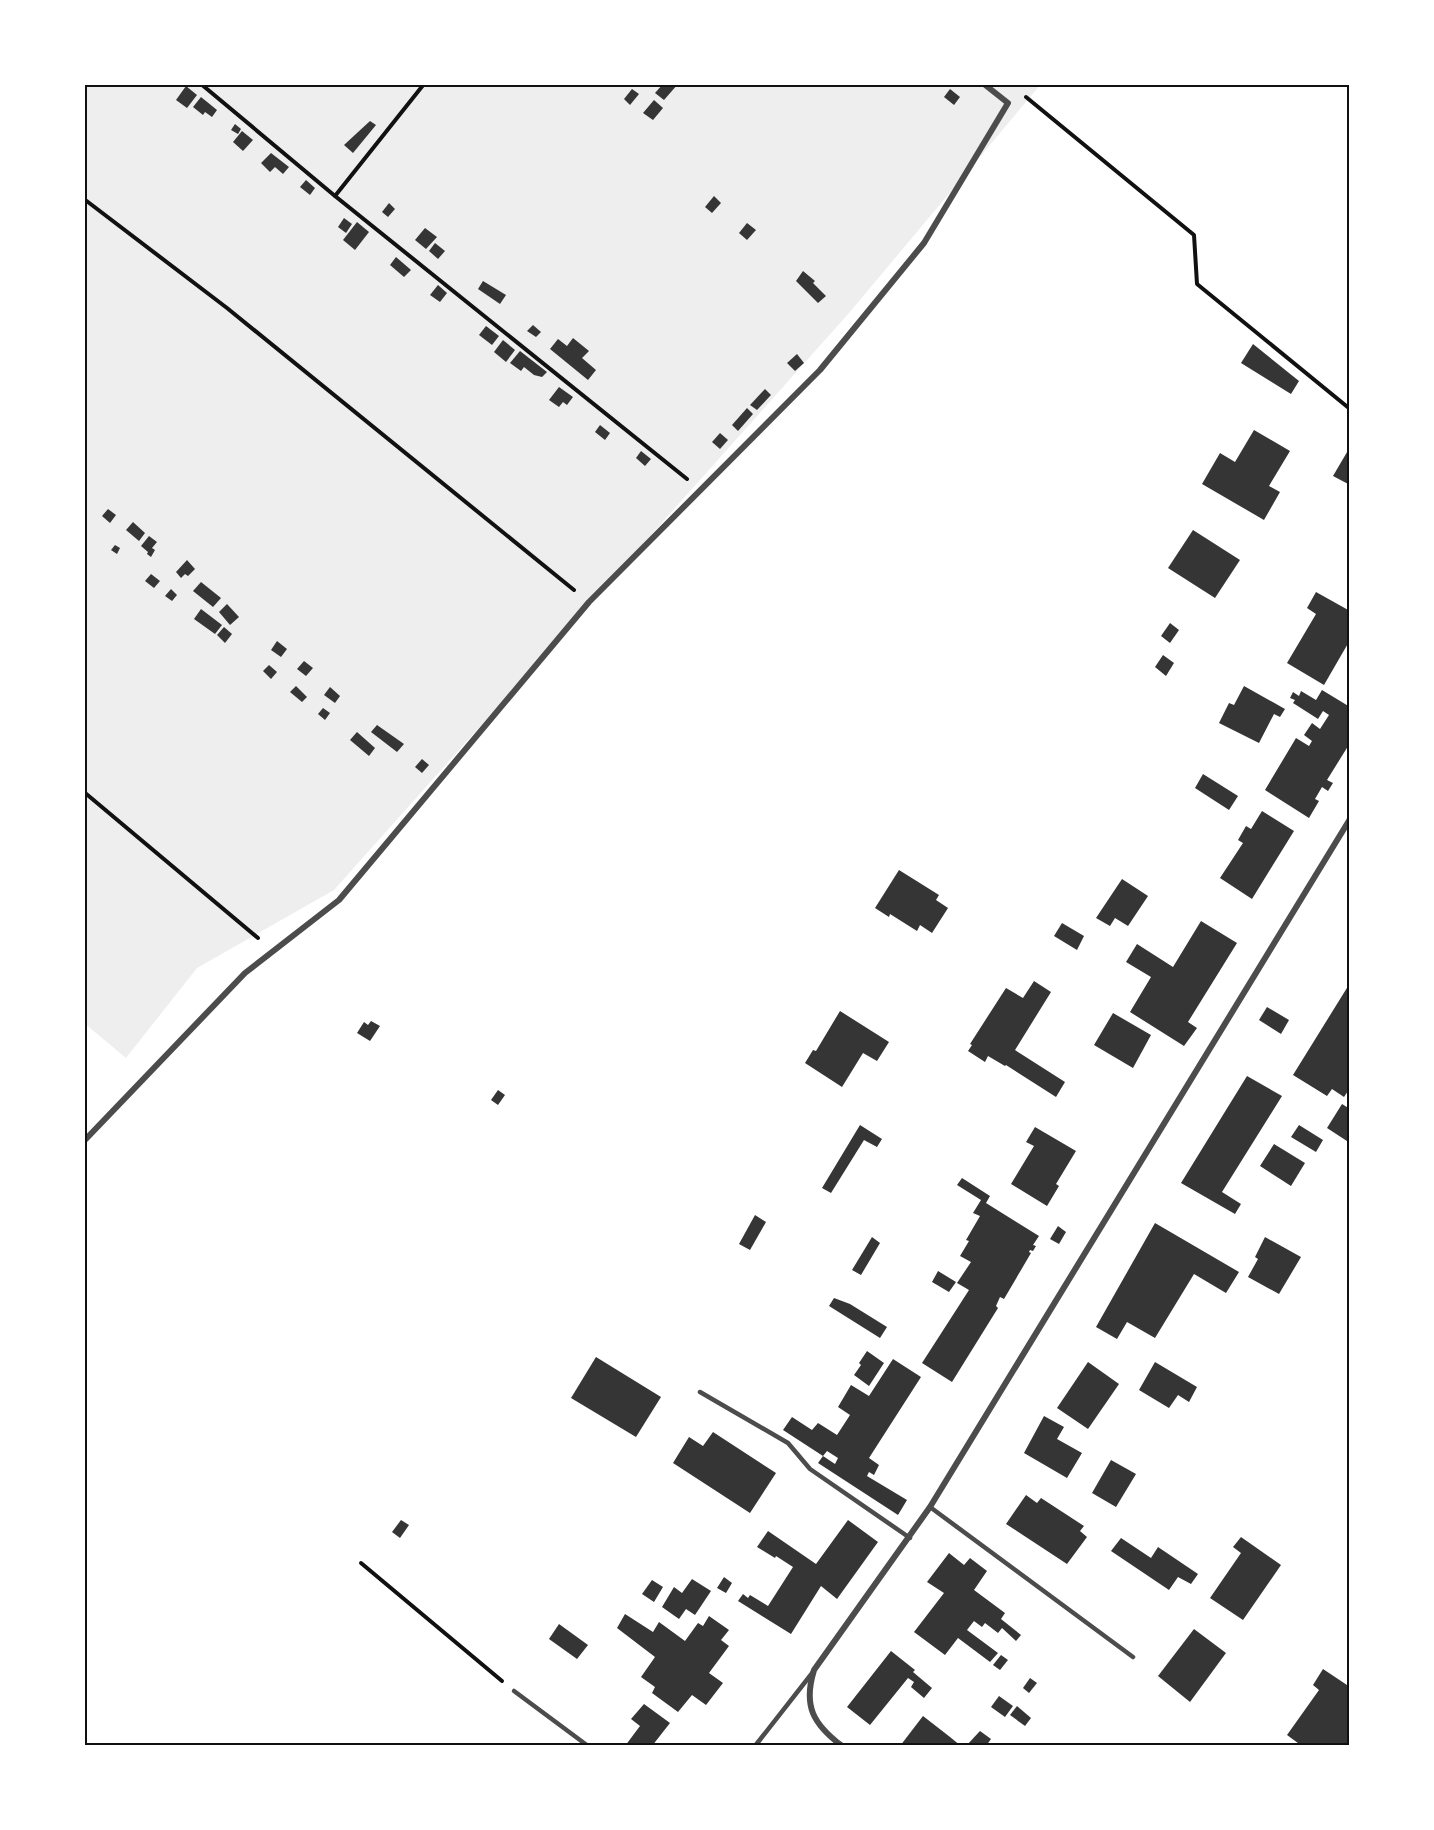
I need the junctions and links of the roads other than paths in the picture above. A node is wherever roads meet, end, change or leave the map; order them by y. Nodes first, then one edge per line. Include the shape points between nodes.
1 (984, 84) edge
2 (1350, 819) edge
3 (84, 1141) edge
4 (700, 1392) dead end
5 (930, 1507) junction
6 (910, 1538) junction
7 (1133, 1657) dead end
8 (814, 1670) junction
9 (514, 1691) road end
10 (588, 1746) edge
11 (755, 1746) edge
12 (842, 1746) edge

1 - 3 street via 1008,103 924,243 820,370 589,602 339,900 245,973
2 - 5 street
4 - 6 lane via 788,1443 810,1469
5 - 6 street
5 - 7 lane
6 - 8 street
8 - 11 lane
8 - 12 street via 808,1696 811,1710 824,1732
9 - 10 lane

